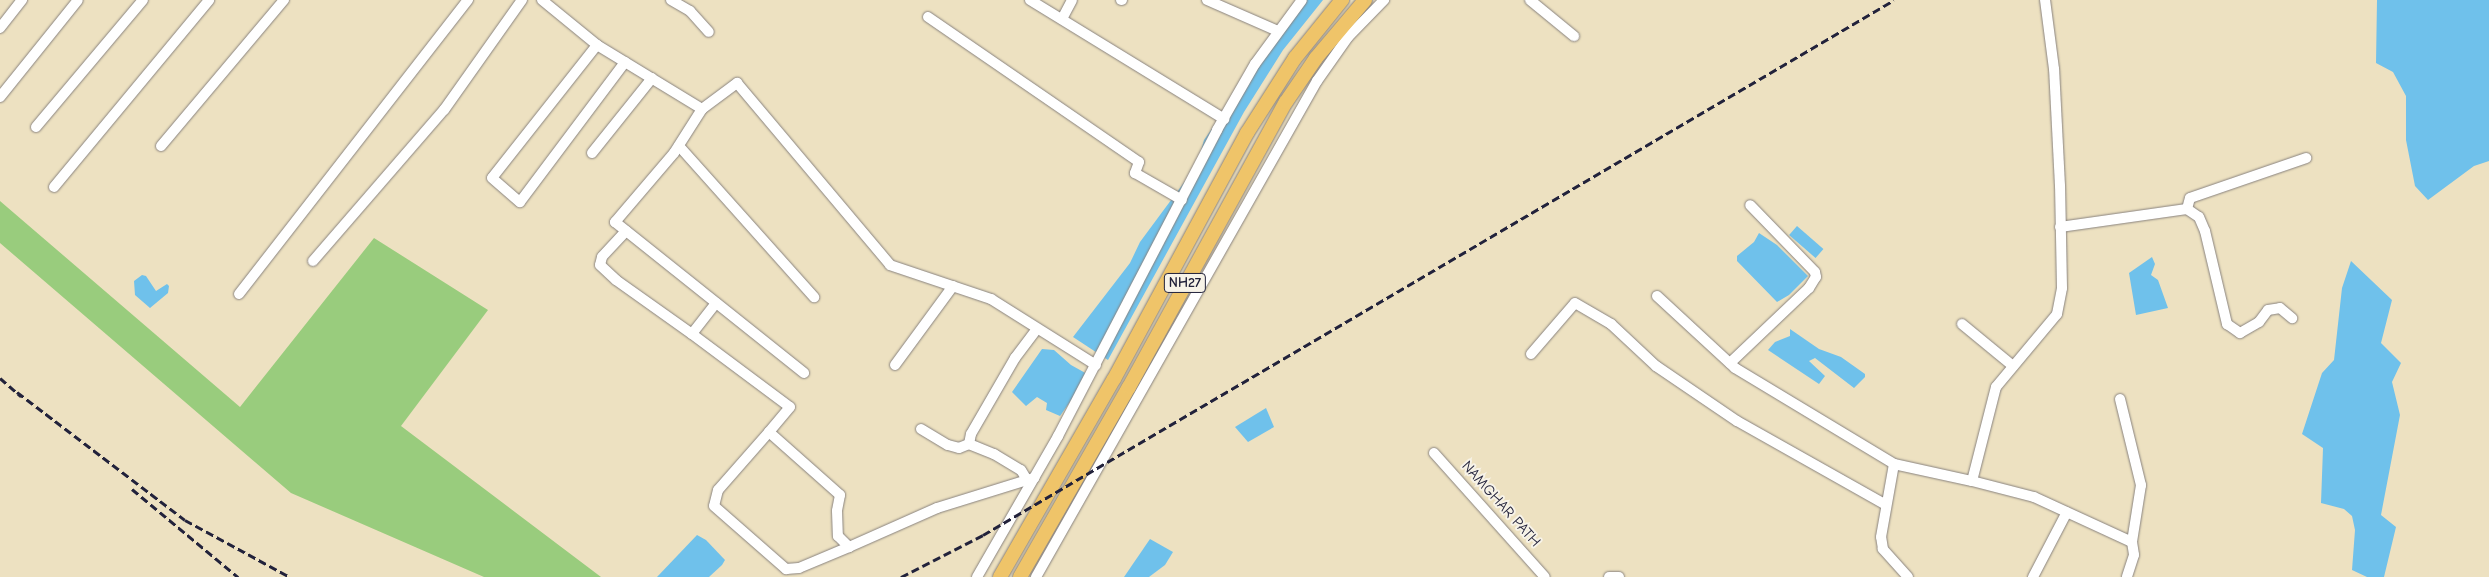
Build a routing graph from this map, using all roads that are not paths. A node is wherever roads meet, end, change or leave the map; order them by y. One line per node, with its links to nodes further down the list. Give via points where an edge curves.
1 (22, 0): 21 (street)
2 (78, 0): 28 (street)
3 (143, 0): 31 (street)
4 (209, 0): 36 (street)
5 (284, 0): 32 (street)
6 (468, 0): 44 (street)
7 (522, 0): 42 (street, via 444,110)
8 (542, 0): 25 (street)
9 (671, 0): 23 (street, via 690,11)
10 (1030, 0): 20 (street)
11 (1072, 0): 20 (street)
12 (1208, 0): 22 (street)
13 (1302, 0): 22 (street)
14 (1342, 0): 72 (highway, NH27, via 1295,58 1247,133 1114,379)
15 (1365, 0): 73 (highway, NH27, via 1316,58 1286,102)
16 (1384, 0): 70 (street, via 1348,37 1317,81)
17 (1530, 0): 24 (street)
18 (2045, 0): 40 (street, via 2054,68)
19 (928, 17): 37 (street, via 1138,162 1135,173)
20 (1062, 19): 30 (street)
21 (0, 28)
22 (1278, 31): 30 (street)
23 (710, 32)
24 (1574, 36)
25 (593, 49): 26 (street); 26 (street, via 492,178 520,202)
26 (622, 66): 27 (street)
27 (652, 78): 29 (street); 34 (street)
28 (0, 96)
29 (702, 110): 33 (street); 43 (street, via 737,83 890,266)
30 (1224, 119): 37 (street)
31 (36, 127)
32 (161, 146)
33 (679, 146): 41 (street, via 615,222); 46 (street)
34 (592, 153)
35 (2306, 158): 39 (street, via 2190,198)
36 (54, 187)
37 (1182, 200): 55 (street)
38 (1750, 205): 53 (street, via 1815,272 1816,278)
39 (2187, 209): 40 (street); 48 (street, via 2199,217 2205,231 2227,324 2240,333 2260,322 2268,310 2280,308)
40 (2060, 227): 56 (street, via 2062,288 2057,314 2040,339)
41 (626, 231): 47 (street); 51 (street, via 602,257 600,265)
42 (313, 261)
43 (953, 286): 50 (street, via 991,299); 54 (street)
44 (239, 294)
45 (1656, 296): 53 (street)
46 (814, 297)
47 (716, 303): 51 (street); 57 (street)
48 (2292, 318)
49 (1962, 324): 56 (street)
50 (1037, 329): 55 (street); 61 (street, via 1015,358 971,434)
51 (692, 334): 60 (street, via 790,407)
52 (1531, 354): 66 (street, via 1575,303 1611,324 1656,366 1737,421)
53 (1730, 363): 63 (street, via 1793,405)
54 (896, 365)
55 (1096, 365): 64 (street)
56 (2013, 366): 65 (street, via 1996,387)
57 (804, 373)
58 (2120, 399): 68 (street, via 2141,485)
59 (921, 429): 61 (street, via 948,445 959,448)
60 (769, 432): 69 (street, via 840,495 838,536); 69 (street, via 718,490 714,506 786,569 799,568)
61 (969, 444): 64 (street, via 1021,470)
62 (1434, 453): 74 (street, NAMGHAR PATH)
63 (1894, 464): 65 (street); 66 (street)
64 (1030, 479): 69 (street, via 937,508); 71 (street)
65 (1972, 481): 67 (street, via 2034,498)
66 (1886, 505): 77 (street, via 1881,537 1883,549)
67 (2067, 512): 68 (street); 78 (street)
68 (2132, 542): 79 (street, via 2134,555)
69 (850, 547)
70 (1040, 576)
71 (977, 577)
72 (1000, 577)
73 (1020, 577)
74 (1545, 577)
75 (1609, 577): 76 (street)
76 (1619, 577)
77 (1908, 577)
78 (2033, 577)
79 (2127, 577)

